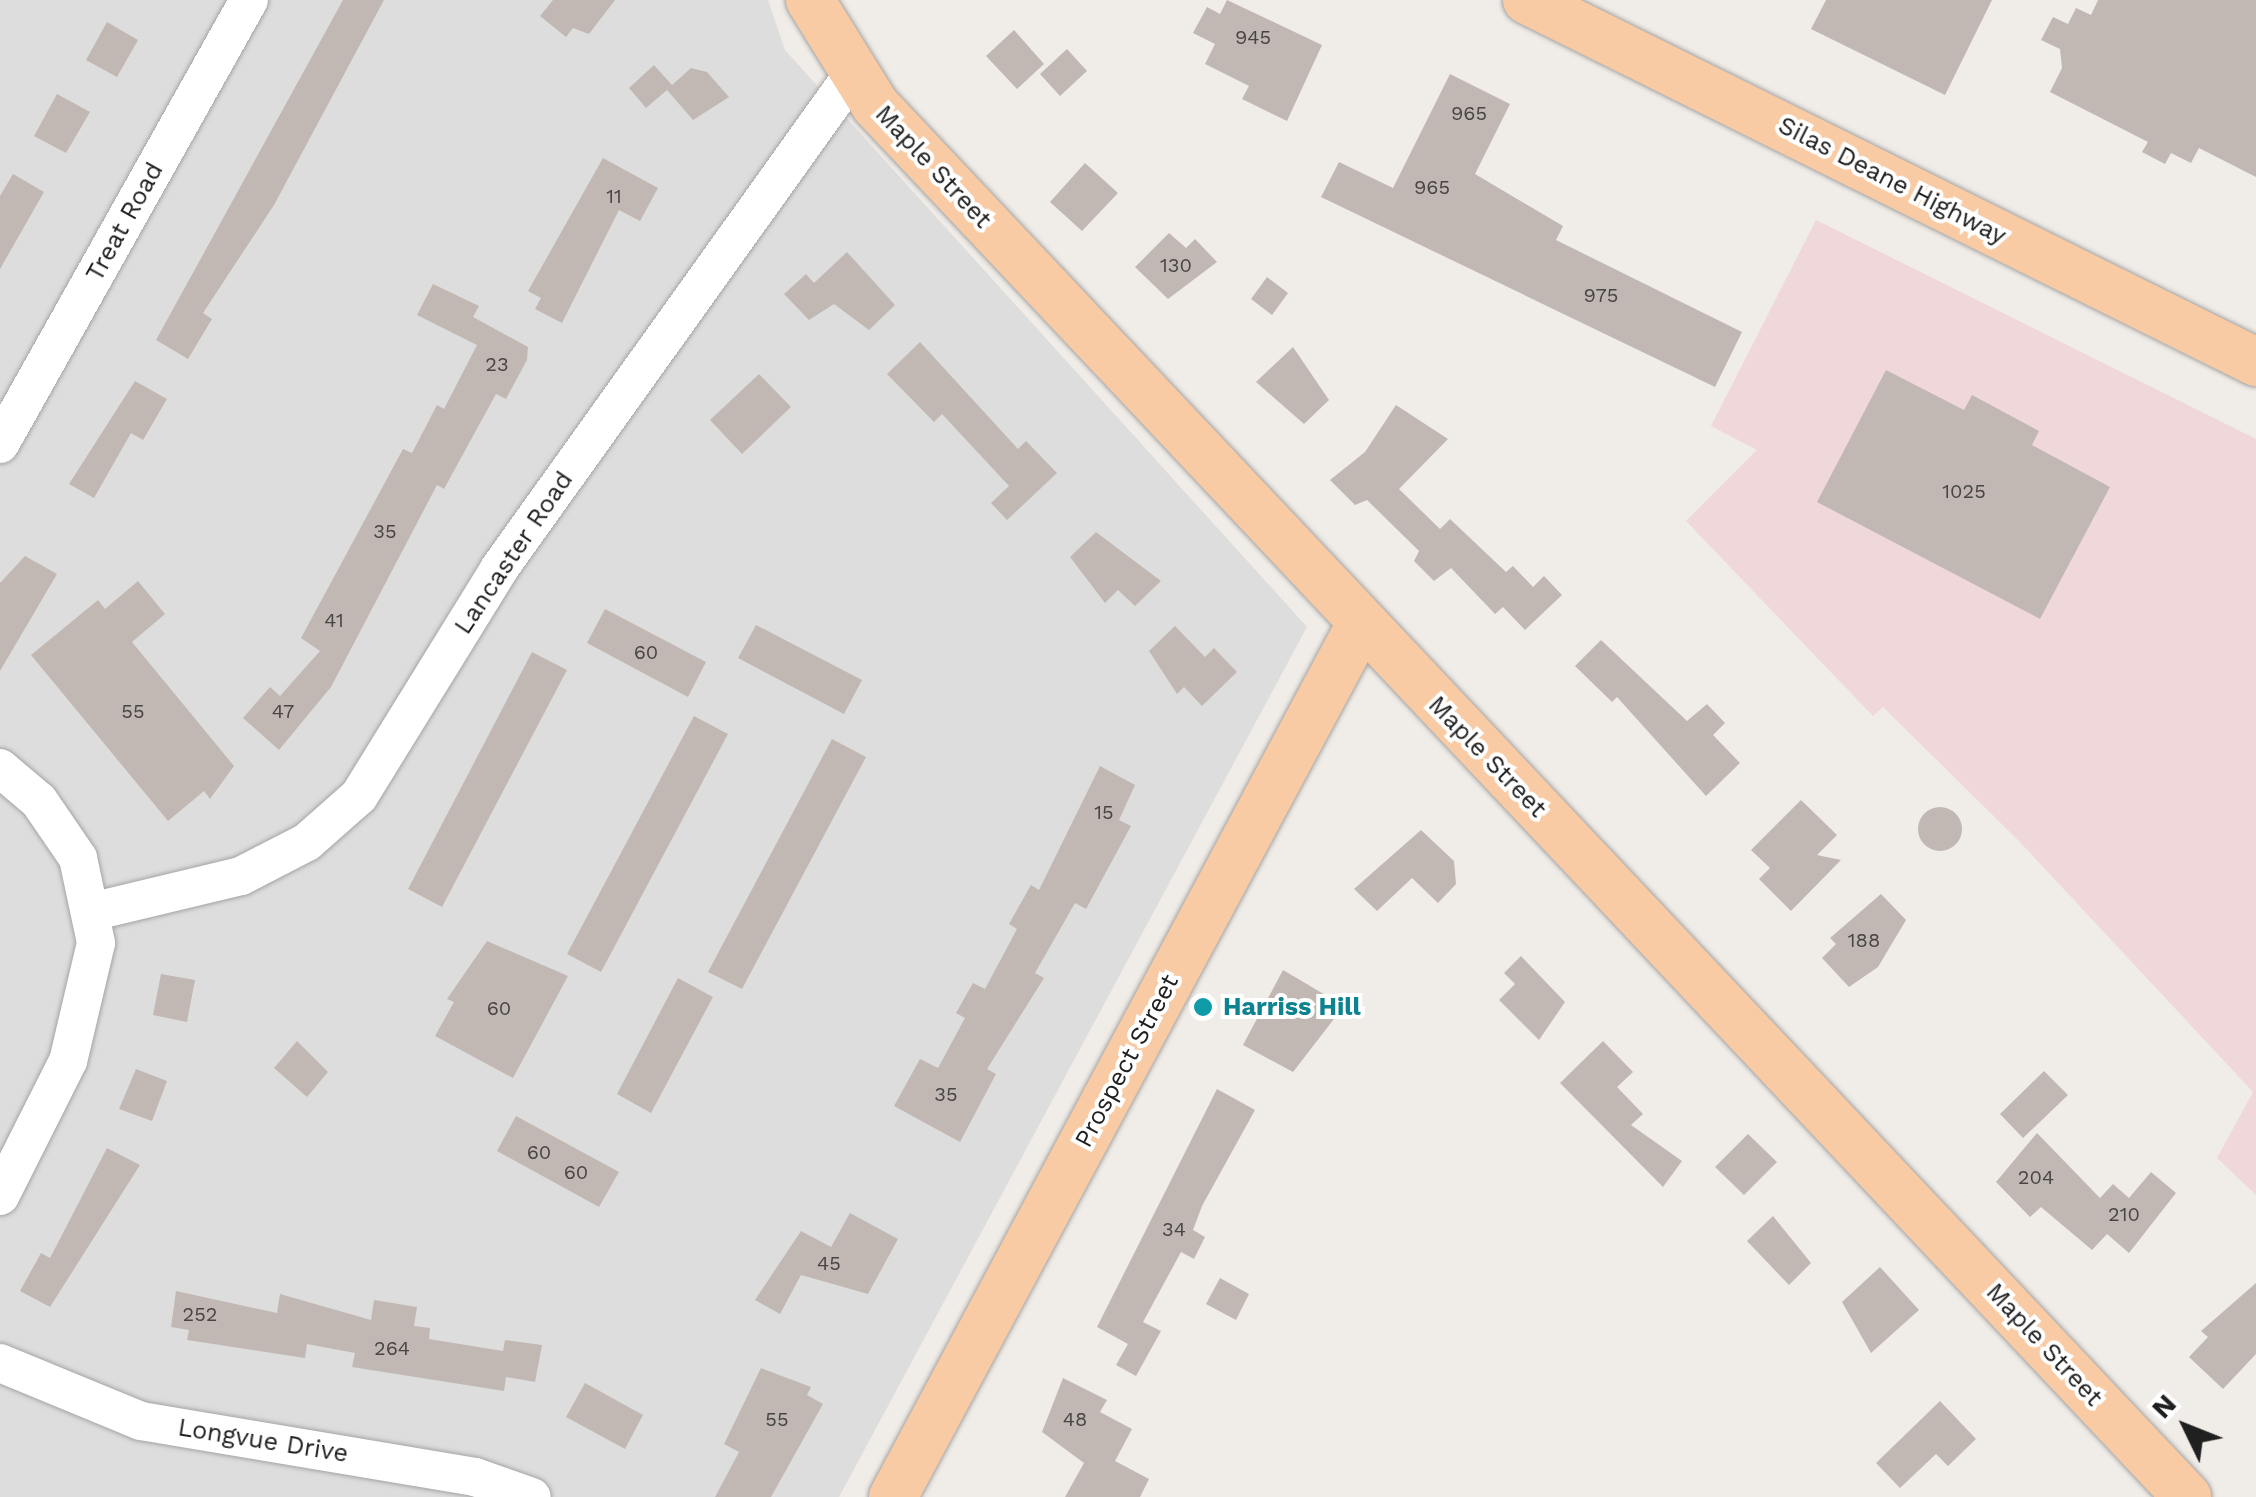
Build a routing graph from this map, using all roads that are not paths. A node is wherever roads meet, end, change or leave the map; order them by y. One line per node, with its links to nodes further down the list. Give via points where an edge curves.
1 (250, 0): 6 (street, Treat Road)
2 (810, 0): 4 (main road, Maple Street)
3 (1528, 0): 5 (main road, Silas Deane Highway)
4 (851, 78): 7 (main road, Maple Street); 9 (street, Lancaster Road, via 518,541 359,796 306,842 241,876)
5 (2256, 362)
6 (0, 444)
7 (1361, 624): 13 (main road, Prospect Street); 14 (main road, Maple Street)
8 (0, 768): 9 (street, via 60,828)
9 (95, 911): 10 (street, via 82,1021)
10 (0, 1196)
11 (0, 1364): 12 (street, Longvue Drive, via 141,1421 475,1477)
12 (532, 1497)
13 (893, 1497)
14 (2187, 1497)

